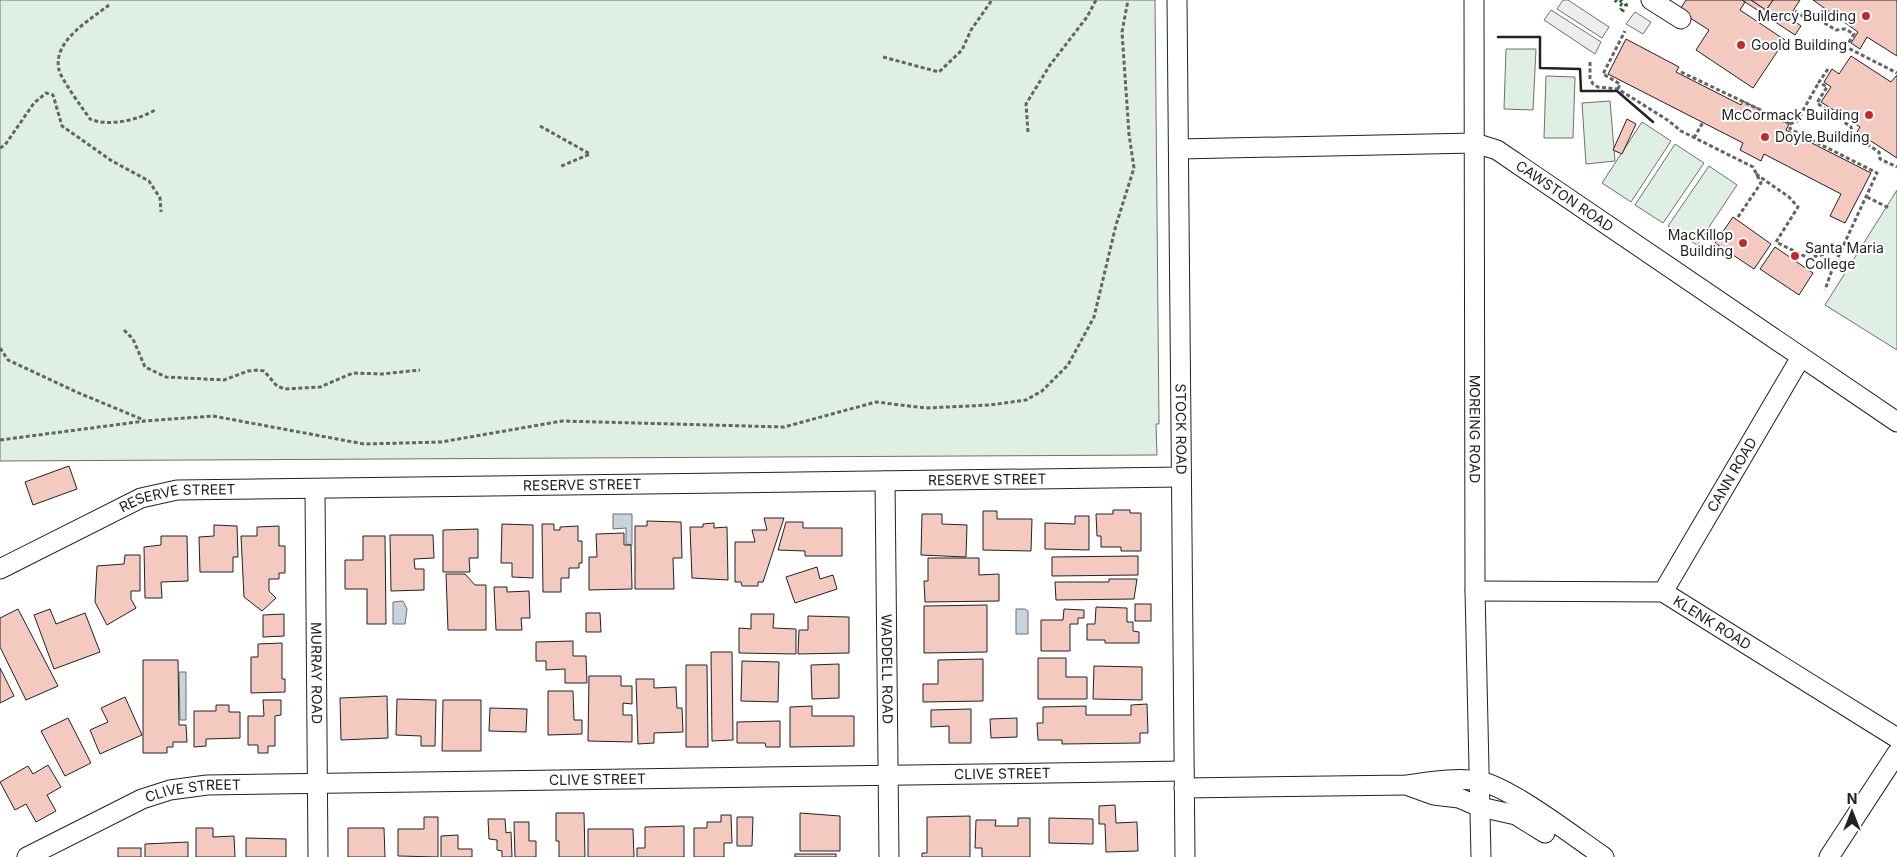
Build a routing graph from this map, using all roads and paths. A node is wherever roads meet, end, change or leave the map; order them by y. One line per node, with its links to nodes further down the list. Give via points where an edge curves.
1 (992, 0): 11 (path, via 971,30 962,50 939,72)
2 (1096, 0): 22 (path, via 1026,104)
3 (1128, 0): 42 (path, via 1122,32 1134,168 1116,224 1094,317 1068,365 1042,391 1026,400 926,408 876,402 784,427 562,421 441,442 385,445 364,444 213,416)
4 (1177, 0): 27 (street, STOCK ROAD)
5 (1474, 0): 24 (street, MOREING ROAD)
6 (1651, 0): 9 (street)
7 (109, 5): 18 (path, via 74,32 60,50 58,70 90,119 98,123 142,118)
8 (1795, 11): 15 (path, via 1836,30 1845,29 1854,34 1846,47)
9 (1682, 19)
10 (1625, 31): 17 (path, via 1603,74 1620,84)
11 (883, 57)
12 (1590, 62): 17 (path, via 1593,84)
13 (1828, 69): 16 (path)
14 (1680, 72): 20 (path)
15 (1897, 73)
16 (1819, 82): 20 (path, via 1797,121); 30 (path, via 1827,87 1818,103 1852,127 1853,136 1879,152 1880,158)
17 (1618, 89): 23 (path)
18 (155, 110)
19 (1703, 122): 23 (path)
20 (1790, 124): 32 (path, via 1790,129 1877,173)
21 (540, 126): 29 (path, via 590,154)
22 (1028, 132)
23 (1694, 138): 31 (path, via 1753,168)
24 (1475, 143): 27 (street, CAWSTON ROAD); 40 (street, CAWSTON ROAD, via 1497,150); 49 (street, MOREING ROAD)
25 (5, 145): 26 (path); 28 (path); 34 (path, via 34,103 46,93 53,95 62,126 112,161 150,181 160,198)
26 (0, 148)
27 (1179, 149): 45 (street, STOCK ROAD)
28 (0, 153)
29 (559, 167)
30 (1897, 167)
31 (1756, 173): 35 (path, via 1761,183); 36 (path, via 1798,207 1776,242 1808,258)
32 (1867, 197): 33 (path); 36 (path)
33 (1889, 208)
34 (161, 212)
35 (1736, 220)
36 (1842, 250): 37 (path)
37 (1825, 290)
38 (124, 330): 41 (path, via 133,339 145,367 166,377 224,380 258,370 264,371 277,386 285,389 320,387 353,373)
39 (0, 348): 42 (path, via 8,360)
40 (1801, 357): 43 (street, CAWSTON ROAD); 50 (street, CANN ROAD)
41 (420, 370)
42 (145, 420): 44 (path)
43 (1897, 422)
44 (0, 440)
45 (1181, 477): 46 (street, RESERVE STREET); 54 (street, STOCK ROAD)
46 (886, 481): 47 (street, RESERVE STREET); 53 (street, WADDELL ROAD)
47 (315, 489): 48 (street, RESERVE STREET, via 177,490 141,498); 56 (street, MURRAY ROAD)
48 (0, 569)
49 (1475, 590): 50 (street, KLENK ROAD); 55 (street, MOREING ROAD)
50 (1663, 592): 51 (street, KLENK ROAD)
51 (1897, 738)
52 (1897, 753): 66 (street)
53 (888, 776): 54 (street, CLIVE STREET); 56 (street, CLIVE STREET); 61 (street, WADDELL ROAD)
54 (1184, 780): 57 (street, CLIVE STREET); 62 (street, STOCK ROAD)
55 (1480, 781): 57 (street, CLIVE STREET); 58 (street, MOREING ROAD); 65 (street, via 1509,793)
56 (317, 782): 59 (street, CLIVE STREET, via 207,785 170,790 142,799); 60 (street, MURRAY ROAD)
57 (1406, 785): 58 (street, CLIVE STREET, via 1434,795 1459,798)
58 (1480, 807): 63 (street, MOREING ROAD); 64 (street, CLIVE STREET, via 1516,815)
59 (27, 857)
60 (318, 857)
61 (889, 857)
62 (1185, 857)
63 (1481, 857)
64 (1582, 857)
65 (1604, 857)
66 (1829, 857)

